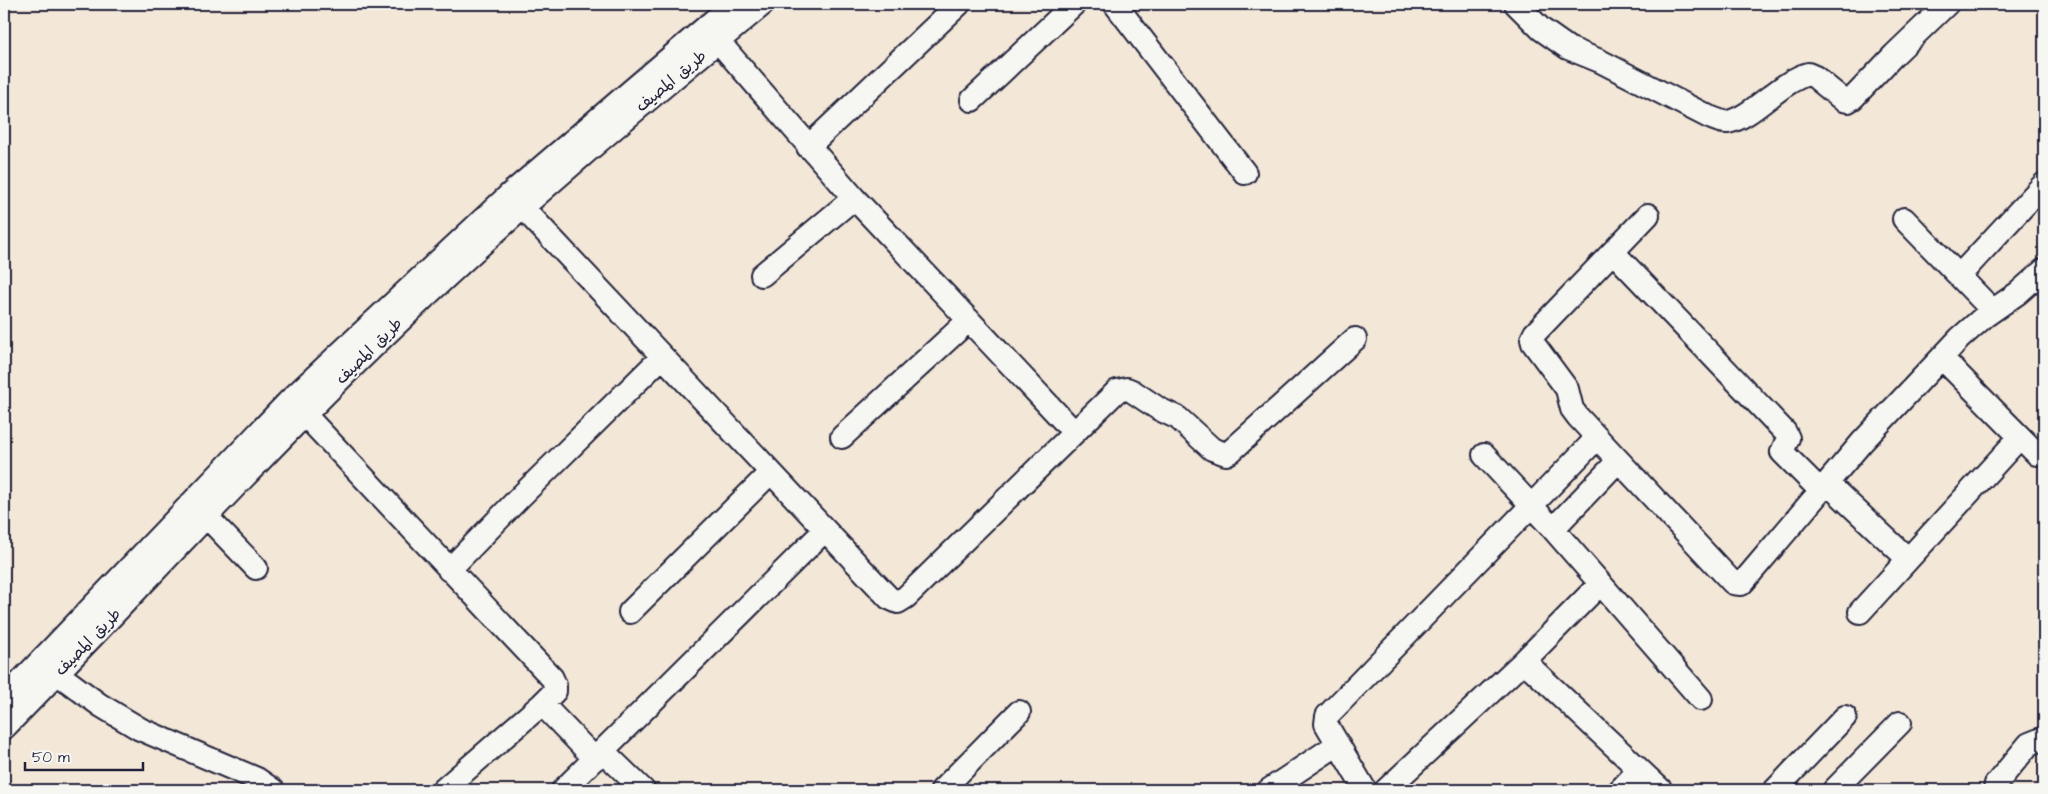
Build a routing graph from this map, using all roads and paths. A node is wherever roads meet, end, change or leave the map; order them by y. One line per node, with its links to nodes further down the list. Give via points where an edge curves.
1 (733, 4): 14 (street, طريق المصيف)
2 (763, 4): 8 (street, طريق المصيف)
3 (959, 4): 10 (street)
4 (1074, 4): 9 (street)
5 (1115, 4): 11 (street)
6 (1516, 4): 7 (street, via 1541,29 1568,48 1709,117 1726,122 1742,116 1793,80 1808,74 1848,101)
7 (1947, 4)
8 (718, 42): 10 (street); 14 (street, طريق المصيف)
9 (972, 100)
10 (808, 147): 13 (street)
11 (1245, 172)
12 (2044, 184): 20 (street)
13 (854, 198): 19 (street); 22 (street)
14 (516, 201): 24 (street); 26 (street, طريق المصيف); 48 (street, طريق المصيف, via 289,401)
15 (1648, 215): 17 (street)
16 (1904, 219): 20 (street)
17 (1613, 252): 29 (street, via 1532,339 1567,389 1572,409); 35 (street, via 1785,432 1788,438 1782,452)
18 (2044, 270): 21 (street)
19 (762, 275)
20 (1959, 276): 21 (street)
21 (1992, 310): 25 (street)
22 (969, 320): 27 (street); 28 (street)
23 (1355, 339): 27 (street, via 1226,454 1212,449 1178,418 1127,388 1117,391)
24 (662, 357): 34 (street); 42 (street)
25 (1942, 358): 30 (street); 35 (street)
26 (305, 415): 37 (street, طريق المصيف); 42 (street)
27 (1074, 432): 39 (street, via 902,600 889,598)
28 (842, 437)
29 (1597, 438): 33 (street); 36 (street)
30 (2020, 438): 31 (street); 40 (street)
31 (2037, 454)
32 (1484, 455): 36 (street)
33 (1618, 461): 35 (street, via 1737,585 1744,581); 38 (street)
34 (770, 473): 39 (street); 44 (street)
35 (1824, 487): 40 (street)
36 (1532, 506): 38 (street); 56 (street, via 1327,716 1326,724)
37 (207, 517): 41 (street); 47 (street, طريق المصيف)
38 (1553, 529): 43 (street)
39 (825, 530): 57 (street)
40 (1908, 559): 45 (street)
41 (256, 568)
42 (449, 570): 50 (street, via 552,678 555,692)
43 (1600, 584): 46 (street); 49 (street)
44 (630, 612)
45 (1860, 612)
46 (1524, 661): 58 (street); 66 (street)
47 (58, 674): 54 (street, طريق المصيف); 59 (street, via 117,716 257,779)
48 (4, 699)
49 (1701, 699)
50 (542, 704): 57 (street); 60 (street)
51 (1019, 712): 63 (street)
52 (1845, 717): 69 (street)
53 (1900, 723): 70 (street)
54 (4, 728)
55 (2044, 738): 71 (street, via 2029,744 1996,784)
56 (1338, 744): 64 (street); 65 (street)
57 (599, 755): 61 (street); 62 (street)
58 (1640, 770): 67 (street); 68 (street)
59 (273, 790)
60 (443, 790)
61 (564, 790)
62 (643, 790)
63 (942, 790)
64 (1269, 790)
65 (1365, 790)
66 (1386, 790)
67 (1620, 790)
68 (1661, 790)
69 (1775, 790)
70 (1834, 790)
71 (1995, 790)

